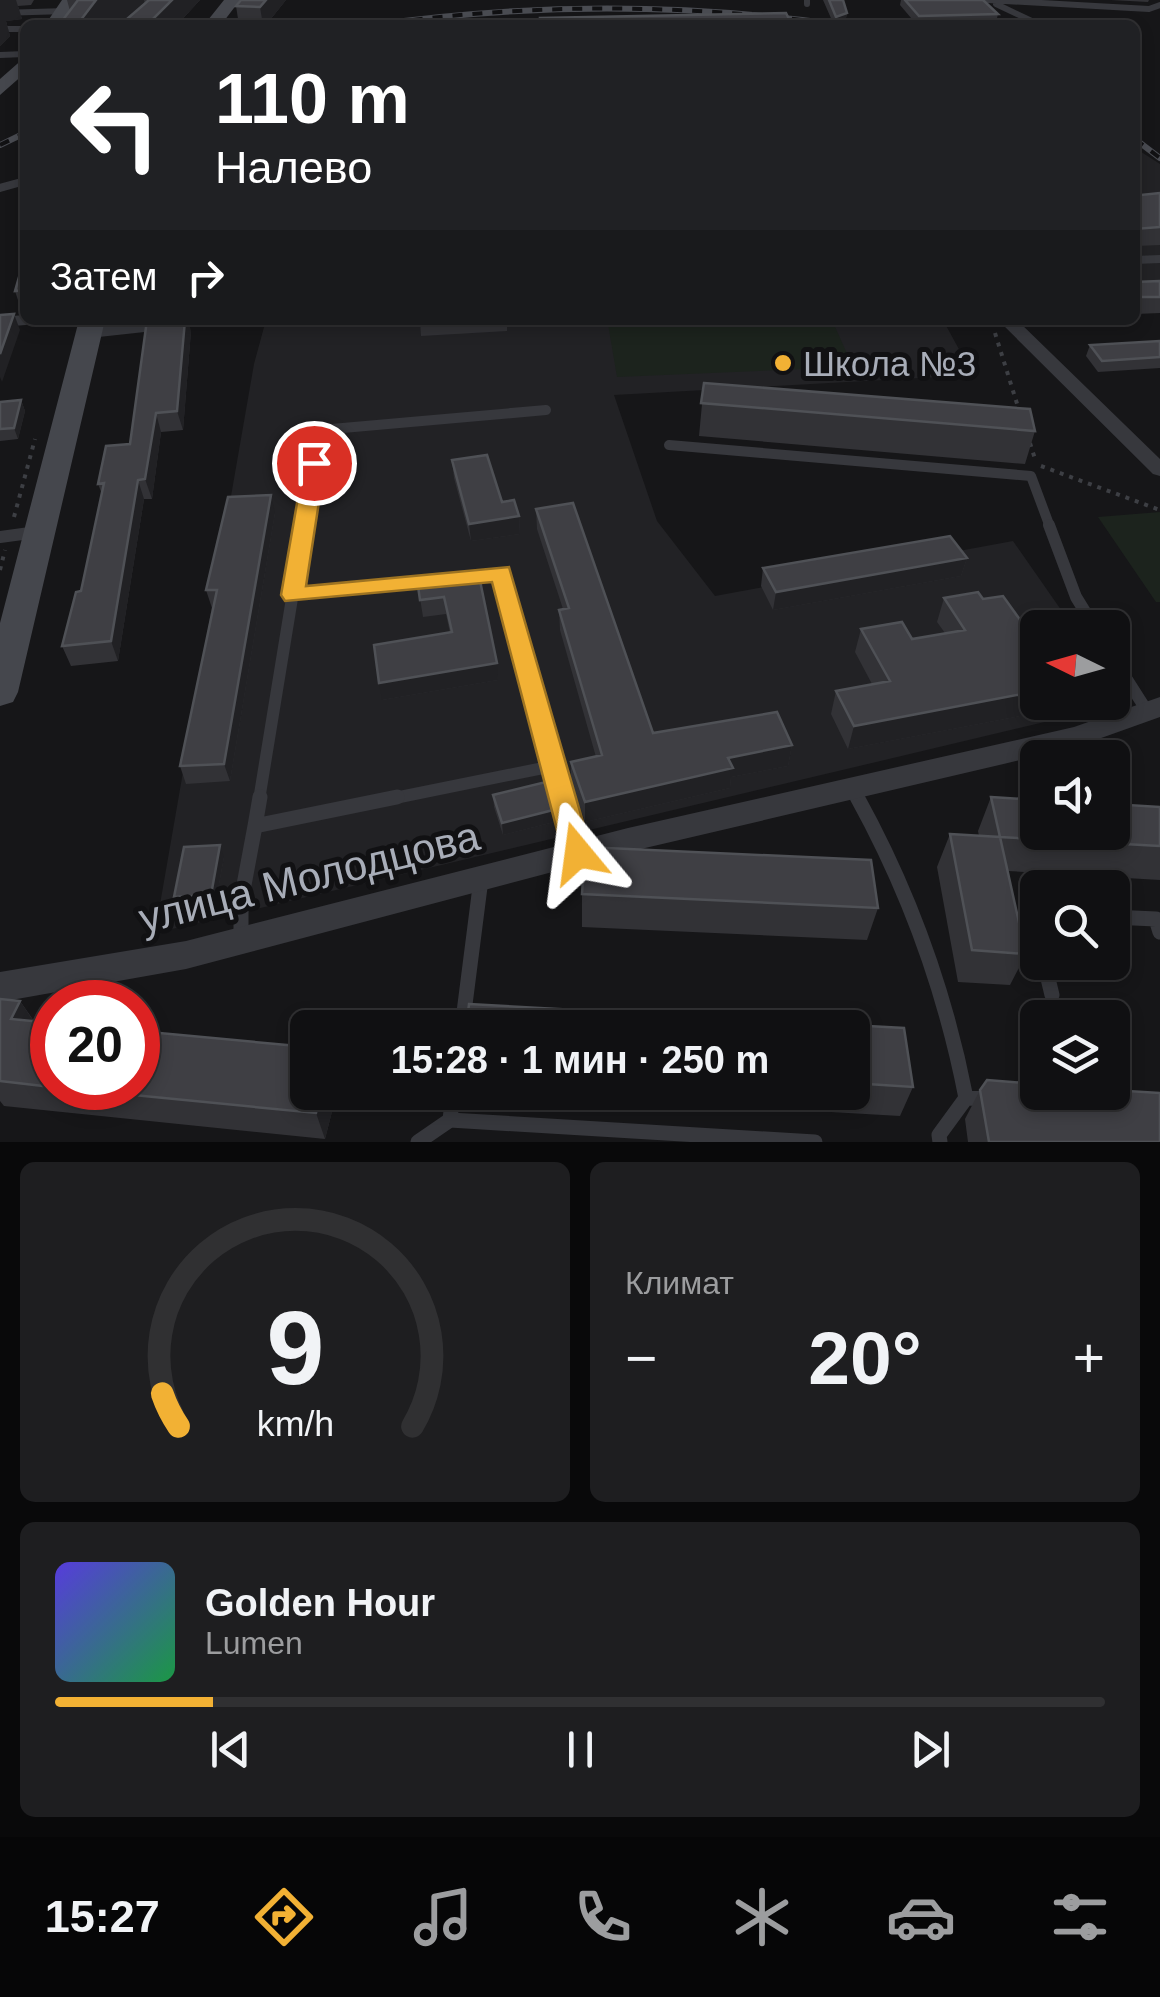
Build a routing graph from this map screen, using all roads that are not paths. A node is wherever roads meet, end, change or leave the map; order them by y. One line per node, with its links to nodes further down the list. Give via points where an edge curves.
1 (232, 0): 8 (main road)
2 (988, 0): 3 (lane); 9 (lane)
3 (1074, 2): 4 (lane)
4 (1114, 3): 5 (lane)
5 (1160, 4)
6 (66, 12): 7 (lane)
7 (0, 13)
8 (216, 20)
9 (1030, 20)
10 (20, 67): 11 (main road)
11 (1, 88)
12 (1012, 325): 16 (street)
13 (91, 326): 17 (main road)
14 (546, 410): 19 (lane, via 320,430)
15 (670, 444): 21 (lane, via 1034,470)
16 (1160, 470)
17 (41, 532): 18 (lane); 20 (main road)
18 (4, 537)
19 (293, 595): 25 (lane, via 501,573); 27 (lane)
20 (12, 606): 23 (main road)
21 (1084, 610)
22 (1130, 679): 24 (lane)
23 (0, 692)
24 (1154, 709): 26 (street, улица Молодцова, via 1076,737)
25 (553, 766): 27 (lane); 28 (lane)
26 (852, 788): 28 (street, улица Молодцова); 37 (lane, via 923,927 952,1018)
27 (255, 826): 32 (lane, via 240,901)
28 (578, 853): 29 (street, улица Молодцова)
29 (481, 879): 32 (street, улица Молодцова); 36 (lane)
30 (1130, 918): 31 (lane, via 1156,919)
31 (1160, 932)
32 (241, 941): 34 (street, улица Молодцова)
33 (1048, 980): 35 (lane)
34 (0, 987)
35 (1052, 995)
36 (464, 1010)
37 (966, 1098): 38 (lane); 43 (lane)
38 (1005, 1100)
39 (451, 1110): 40 (lane)
40 (450, 1120): 41 (lane); 42 (lane)
41 (418, 1142)
42 (815, 1142)
43 (940, 1142)

